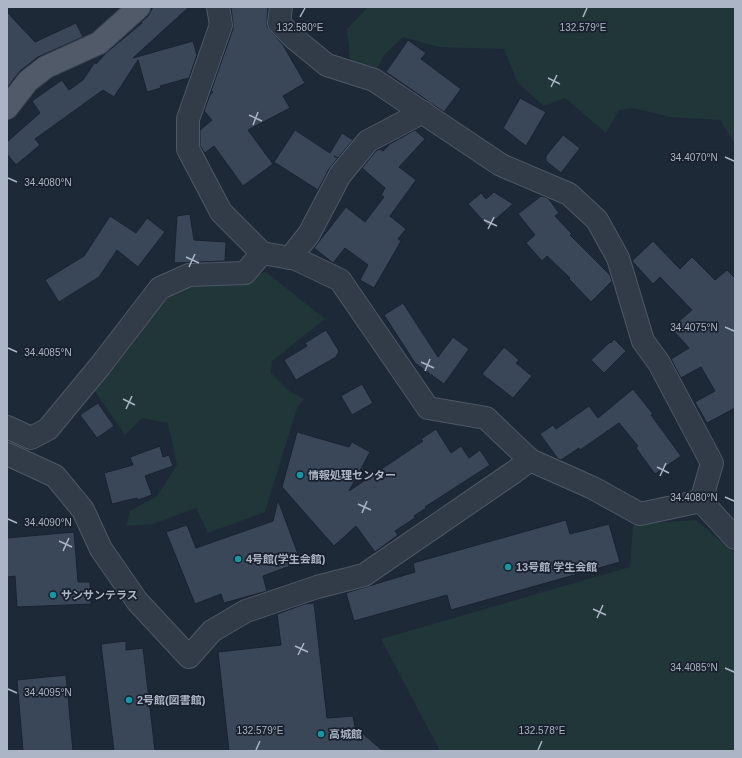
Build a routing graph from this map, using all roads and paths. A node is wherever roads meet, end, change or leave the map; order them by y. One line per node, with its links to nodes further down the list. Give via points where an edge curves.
1 (139, 7): 4 (main road, via 99,43 46,67 28,81)
2 (218, 7): 6 (street, via 221,25 188,119 188,149 221,212)
3 (281, 7): 5 (street, via 279,23 295,40 327,65 374,80)
4 (7, 108)
5 (423, 112): 7 (street, via 368,141 340,175 309,234); 11 (street, via 501,165 569,194 597,220 618,258 643,342 659,363 712,463)
6 (262, 252): 7 (street); 8 (street, via 245,273 189,275 160,288 48,429 31,438)
7 (290, 258): 10 (street, via 340,280 428,408 486,418)
8 (7, 427)
9 (7, 454): 10 (street, via 55,476 82,510 101,549 137,601 189,657 212,631 246,611 317,587 364,575)
10 (530, 460): 11 (street, via 593,488 640,514)
11 (701, 501): 12 (street)
12 (735, 538)

